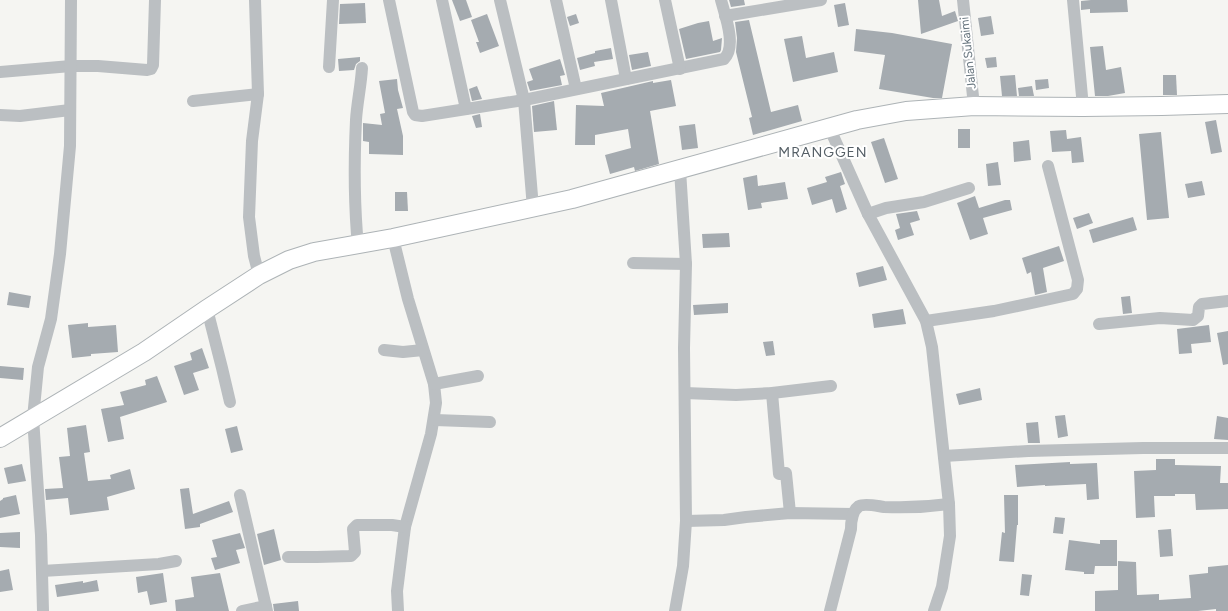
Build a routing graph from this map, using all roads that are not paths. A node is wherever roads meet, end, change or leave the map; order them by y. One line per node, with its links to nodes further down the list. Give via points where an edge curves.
1 (71, 0): 16 (street)
2 (155, 0): 16 (street, via 151,69)
3 (255, 0): 23 (street)
4 (333, 0): 17 (street)
5 (388, 0): 29 (street, via 415,115)
6 (442, 0): 29 (street)
7 (500, 0): 25 (street)
8 (556, 0): 22 (street)
9 (611, 0): 21 (street)
10 (665, 0): 19 (street)
11 (721, 0): 15 (street)
12 (821, 0): 15 (street)
13 (963, 0): 27 (street, Jalan Sukaimi)
14 (1073, 0): 28 (street)
15 (725, 16): 19 (street, via 730,42 728,55 724,59)
16 (71, 66): 20 (street); 30 (street)
17 (330, 66)
18 (362, 68): 39 (street, via 356,127)
19 (680, 69): 21 (street)
20 (0, 72)
21 (626, 79): 22 (street)
22 (576, 89): 25 (street)
23 (258, 94): 24 (street); 42 (street, via 252,141 249,217)
24 (193, 100)
25 (524, 100): 29 (street); 36 (street)
26 (1228, 104): 28 (main road)
27 (974, 106): 28 (main road); 32 (main road, via 906,111 857,120)
28 (1083, 107)
29 (466, 109)
30 (70, 110): 31 (street, via 20,116); 55 (street, via 70,146 60,254 51,319 38,367)
31 (0, 115)
32 (830, 129): 34 (main road); 37 (street)
33 (1048, 166): 45 (street, via 1078,280 1074,294)
34 (680, 170): 36 (main road); 41 (street)
35 (969, 188): 37 (street, via 924,202 886,208)
36 (533, 208): 38 (main road)
37 (868, 214): 45 (street)
38 (393, 238): 39 (main road); 48 (street)
39 (358, 246): 42 (main road, via 314,252 288,260)
40 (633, 263): 41 (street)
41 (686, 264): 52 (street)
42 (259, 275): 44 (main road)
43 (1228, 301): 46 (street, via 1202,304 1198,316 1193,320 1160,318)
44 (207, 309): 54 (street); 55 (main road, via 144,352)
45 (926, 321): 60 (street, via 932,347)
46 (1099, 324)
47 (384, 350): 48 (street)
48 (423, 350): 50 (street)
49 (478, 376): 50 (street)
50 (434, 384): 56 (street)
51 (831, 386): 53 (street)
52 (685, 392): 53 (street, via 736,395); 65 (street)
53 (772, 393): 63 (street, via 779,474 786,473)
54 (230, 402)
55 (33, 418): 58 (main road); 69 (street)
56 (435, 420): 57 (street); 66 (street)
57 (490, 422)
58 (0, 438)
59 (1228, 448): 60 (street, via 1028,451)
60 (944, 456): 62 (street)
61 (240, 495): 70 (street)
62 (949, 504): 64 (street, via 919,508 862,505); 76 (street, via 950,536 942,588)
63 (790, 513): 64 (street); 65 (street)
64 (854, 514): 75 (street)
65 (686, 522): 74 (street, via 683,566)
66 (405, 527): 67 (street, via 357,525 353,530 354,552 351,556); 73 (street, via 397,591)
67 (288, 557)
68 (176, 561): 69 (street)
69 (42, 571): 71 (street)
70 (267, 608): 72 (street)
71 (43, 611)
72 (242, 611)
73 (398, 611)
74 (675, 611)
75 (830, 611)
76 (934, 611)

